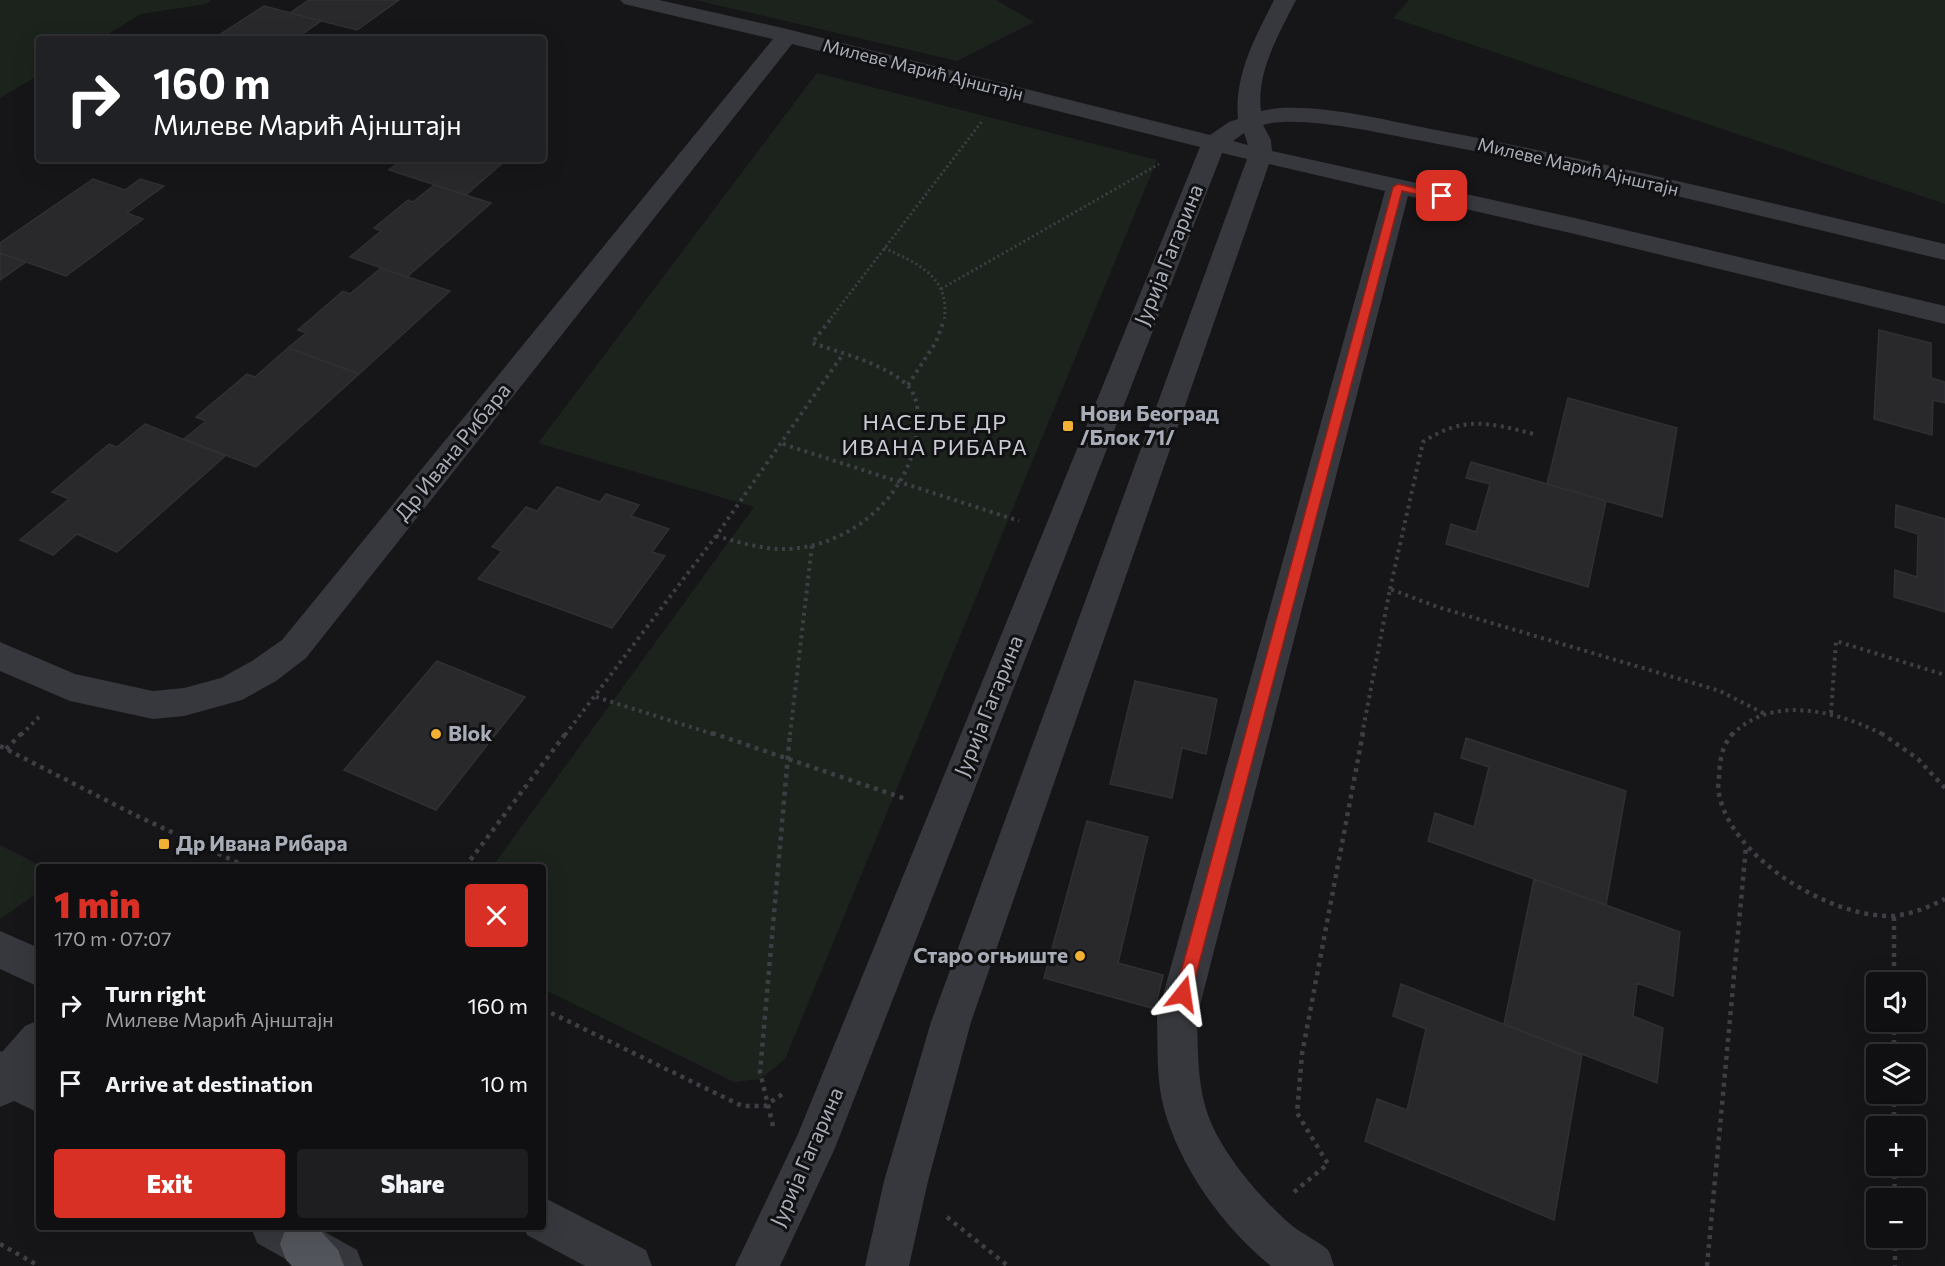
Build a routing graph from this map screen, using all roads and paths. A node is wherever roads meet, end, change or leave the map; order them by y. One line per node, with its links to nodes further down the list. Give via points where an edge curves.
1 (631, 0): 3 (street, Милеве Марић Ајнштајн)
2 (1285, 0): 5 (street, via 1256,60 1250,87)
3 (787, 36): 4 (street, Милеве Марић Ајнштајн); 23 (street, Др Ивана Рибара, via 294,649 230,690 153,705 70,687)
4 (1004, 90): 6 (street, Милеве Марић Ајнштајн); 10 (path)
5 (1250, 121): 6 (street, Милеве Марић Ајнштајн); 7 (street, via 1259,136); 11 (street, Милеве Марић Ајнштајн, via 1307,116 1446,137)
6 (1214, 143): 7 (street, Милеве Марић Ајнштајн); 47 (street, Јурија Гагарина)
7 (1260, 154): 9 (street, Милеве Марић Ајнштајн); 48 (street, via 951,1022)
8 (1164, 161): 12 (path)
9 (1398, 187): 13 (street, Милеве Марић Ајнштајн); 50 (street, via 1177,1017 1185,1109 1200,1146)
10 (884, 248): 12 (path, via 920,266 936,278); 14 (path, via 812,343)
11 (1945, 252)
12 (941, 289): 15 (path, via 948,315 936,345)
13 (1945, 315)
14 (843, 354): 15 (path); 17 (path)
15 (908, 385): 18 (path, via 919,409 917,446)
16 (1534, 434): 22 (path, via 1470,422 1452,424 1423,442)
17 (783, 444): 18 (path); 20 (path)
18 (903, 483): 19 (path, via 1022,522); 21 (path, via 884,505 854,528)
19 (1017, 532)
20 (717, 536): 21 (path, via 765,547 795,549); 25 (path)
21 (812, 545): 31 (path)
22 (1390, 590): 28 (path, via 1720,691); 50 (path, via 1302,1054 1297,1113 1328,1164)
23 (0, 656)
24 (1945, 675): 26 (path, via 1836,641)
25 (596, 697): 31 (path); 36 (path)
26 (1831, 713): 28 (path, via 1785,710); 32 (path, via 1901,745)
27 (43, 714): 30 (path)
28 (1765, 714): 34 (path, via 1733,733 1718,765 1722,805)
29 (0, 746): 30 (path)
30 (6, 749): 35 (path)
31 (787, 757): 33 (path); 46 (path, via 760,1072)
32 (1945, 788)
33 (910, 800)
34 (1746, 847): 38 (path, via 1774,872 1814,898 1841,909); 61 (path)
35 (241, 864)
36 (467, 864)
37 (1945, 899): 38 (path, via 1918,913)
38 (1894, 916): 41 (path)
39 (0, 949): 40 (street)
40 (36, 967)
41 (1894, 972)
42 (546, 1010): 46 (path, via 742,1106 755,1110)
43 (36, 1045): 44 (street)
44 (12, 1082)
45 (787, 1089): 46 (path)
46 (767, 1107): 47 (path, via 776,1134)
47 (814, 1148): 57 (street, Јурија Гагарина)
48 (906, 1181): 58 (street); 59 (path)
49 (546, 1222): 56 (street)
50 (1257, 1223): 60 (street)
51 (0, 1244): 54 (path)
52 (299, 1246): 55 (street)
53 (1895, 1248): 62 (path)
54 (39, 1266)
55 (341, 1266)
56 (630, 1266)
57 (757, 1266)
58 (887, 1266)
59 (1008, 1266)
60 (1312, 1266)
61 (1707, 1266)
62 (1895, 1266)

